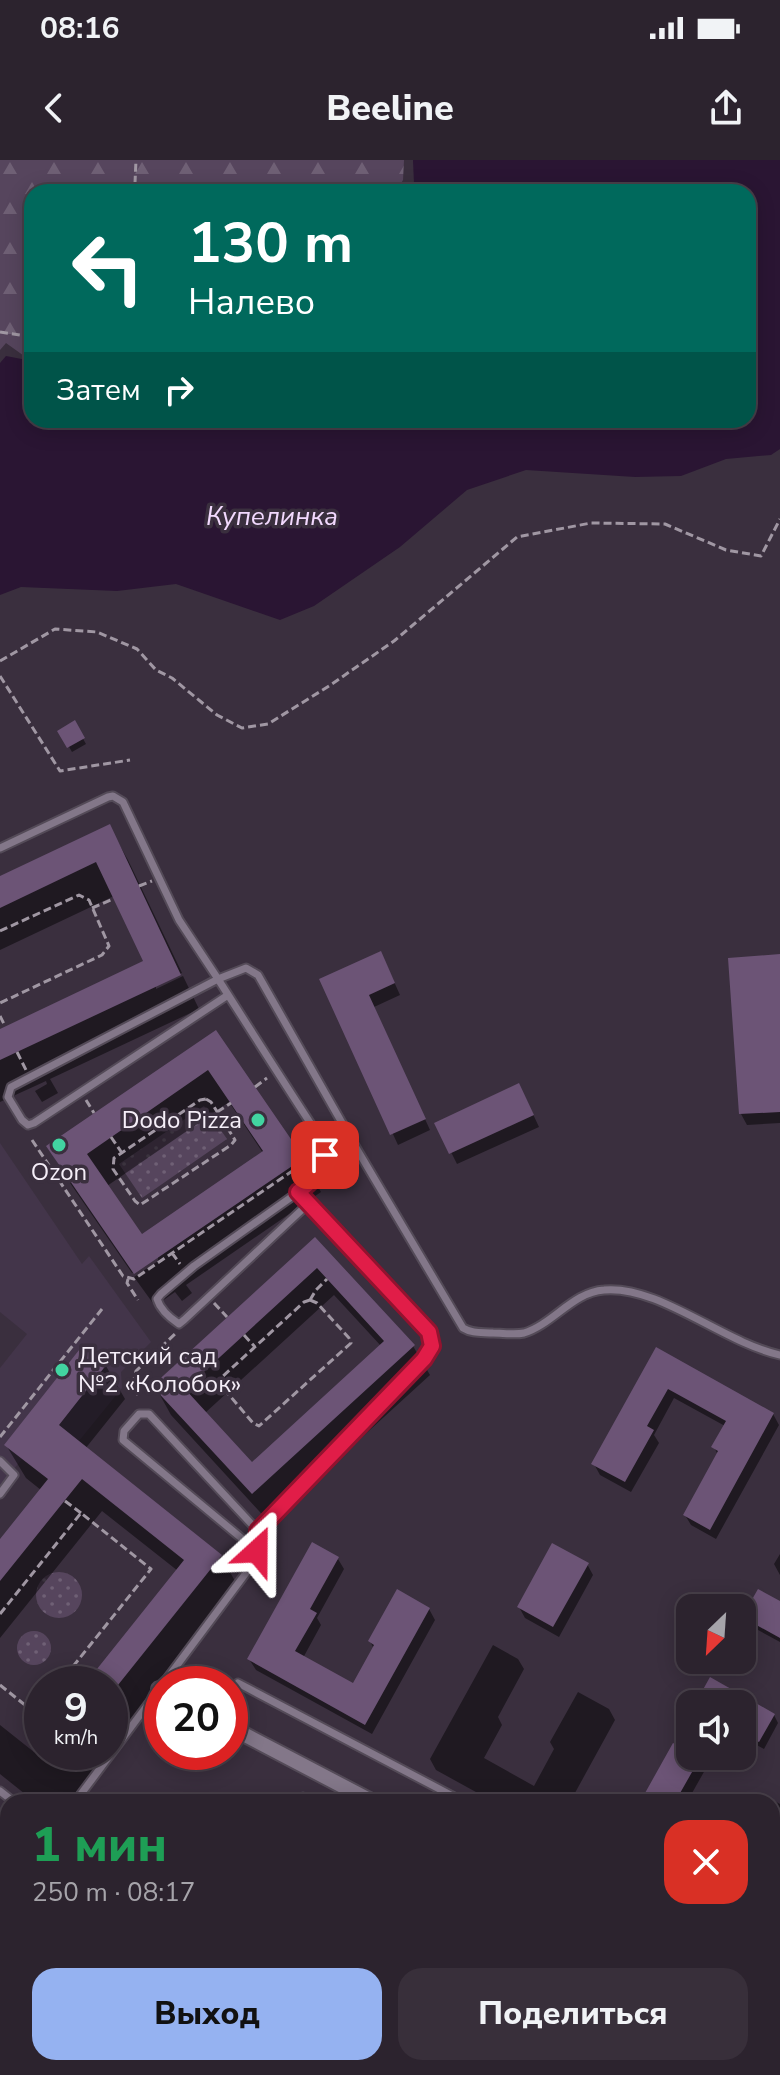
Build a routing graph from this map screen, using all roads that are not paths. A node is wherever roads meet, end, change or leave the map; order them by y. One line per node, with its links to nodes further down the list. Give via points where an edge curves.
1 (0, 848): 2 (lane, via 108,797 119,798 179,920)
2 (218, 979): 3 (lane); 3 (lane, via 11,1087 8,1097 22,1120 28,1125); 4 (lane, via 239,968 258,975)
3 (228, 995): 5 (lane, via 324,1144)
4 (358, 1151): 5 (lane, via 340,1160); 8 (lane, via 459,1322 470,1332 523,1333 581,1297 622,1289 646,1294 737,1341)
5 (325, 1155): 6 (lane, via 314,1181)
6 (298, 1192): 7 (lane); 7 (lane, via 194,1266 161,1294 159,1305 179,1324)
7 (308, 1204): 11 (lane, via 429,1332 432,1346)
8 (780, 1355)
9 (0, 1461): 10 (lane, via 14,1475)
10 (0, 1494)
11 (258, 1531): 12 (lane); 12 (lane, via 149,1414 139,1414 124,1431 123,1440)
12 (257, 1551): 13 (lane)
13 (177, 1666)
14 (248, 1688): 19 (lane)
15 (144, 1710): 17 (lane)
16 (248, 1736): 18 (street)
17 (81, 1794)
18 (358, 1794)
19 (449, 1794)

